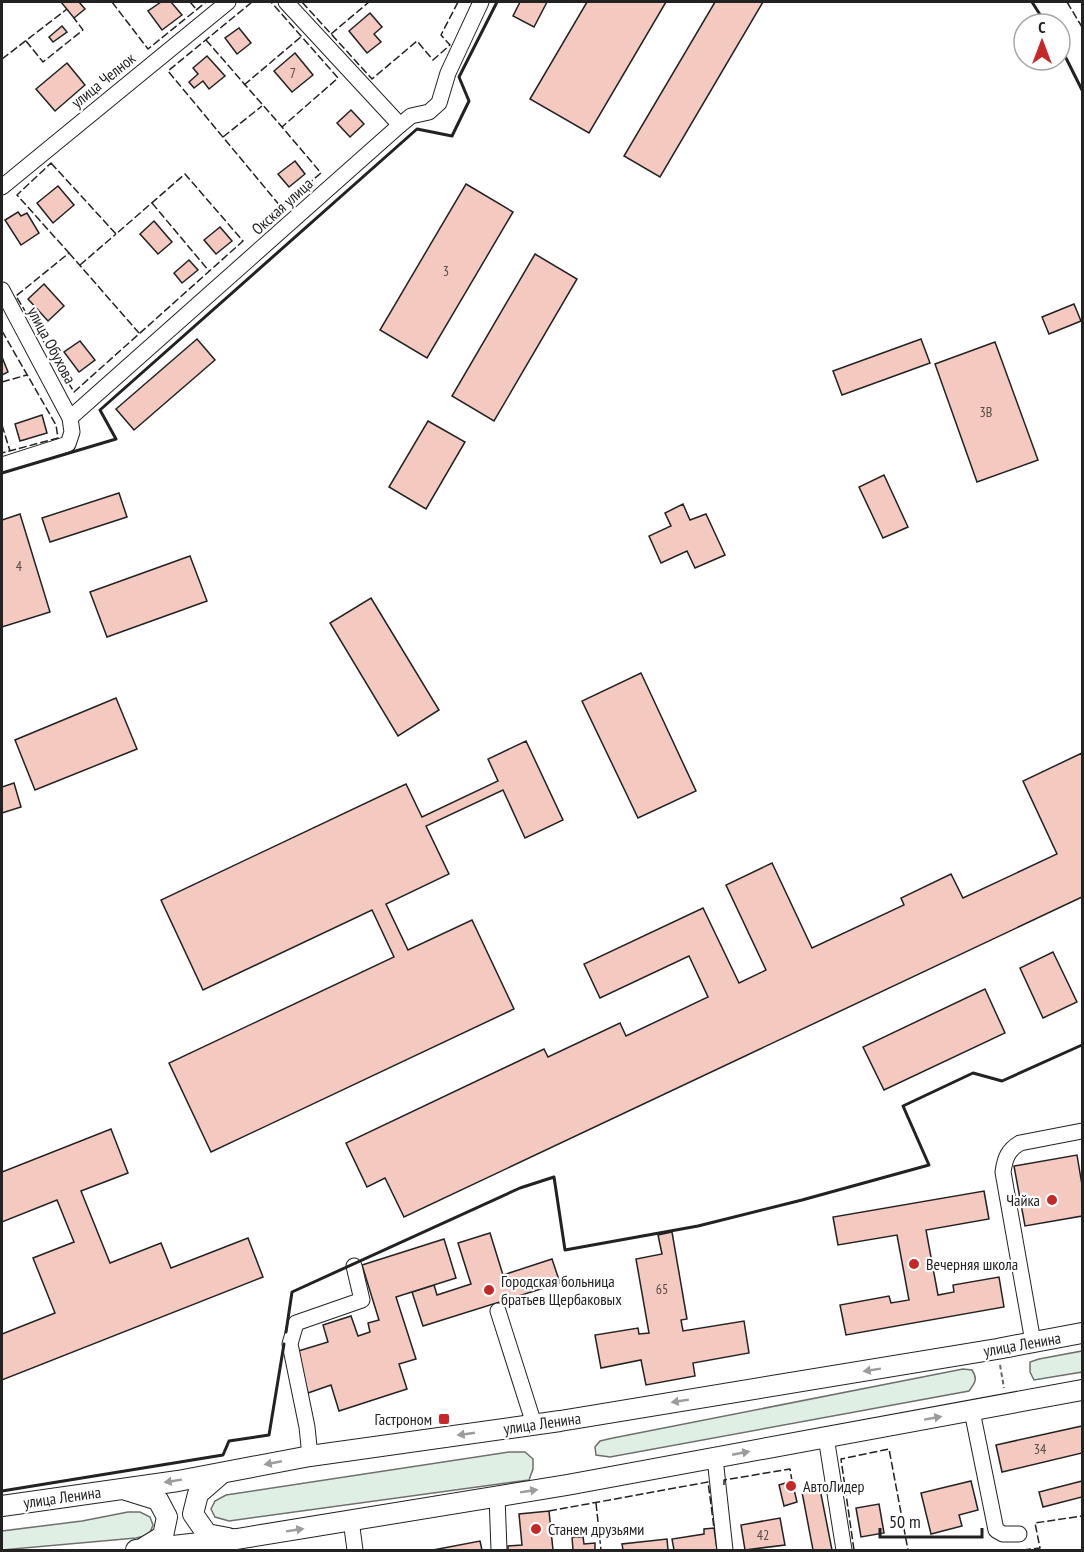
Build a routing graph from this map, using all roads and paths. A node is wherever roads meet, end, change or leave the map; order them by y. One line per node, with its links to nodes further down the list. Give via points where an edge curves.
1 (228, 2): 5 (street, улица Челнок)
2 (286, 2): 4 (street)
3 (481, 2): 4 (street, Окская улица, via 448,73 439,103)
4 (400, 125): 7 (street, Окская улица)
5 (2, 187)
6 (2, 290): 7 (street, улица Обухова)
7 (70, 418): 8 (street, via 72,432 68,444)
8 (2, 465)
9 (1083, 1131): 13 (street, via 1020,1143 1011,1148 1004,1160)
10 (354, 1266): 20 (street, via 362,1300 296,1323 290,1344)
11 (498, 1311): 18 (street)
12 (1083, 1333): 13 (main road, улица Ленина)
13 (1033, 1342): 14 (main road, улица Ленина)
14 (997, 1349): 16 (path); 18 (main road, улица Ленина, one-way to 18)
15 (1083, 1390): 16 (main road)
16 (1008, 1405): 17 (main road)
17 (972, 1411): 19 (main road, one-way to 17); 27 (street, via 996,1530)
18 (534, 1424): 20 (main road, улица Ленина, one-way to 20)
19 (826, 1437): 21 (main road, one-way to 19); 33 (street)
20 (310, 1456): 22 (main road, улица Ленина, one-way to 22)
21 (714, 1458): 24 (main road, one-way to 21); 32 (street)
22 (223, 1472): 23 (main road, улица Ленина, one-way to 23); 28 (main road, via 198,1494 193,1514 207,1534)
23 (123, 1488): 25 (main road, улица Ленина); 29 (main road, via 158,1500 167,1517 163,1536)
24 (497, 1496): 26 (main road); 31 (street)
25 (2, 1506)
26 (351, 1520): 28 (main road, one-way to 26); 30 (street)
27 (1019, 1534)
28 (237, 1539): 29 (main road)
29 (138, 1550)
30 (355, 1551)
31 (499, 1551)
32 (725, 1551)
33 (844, 1551)

